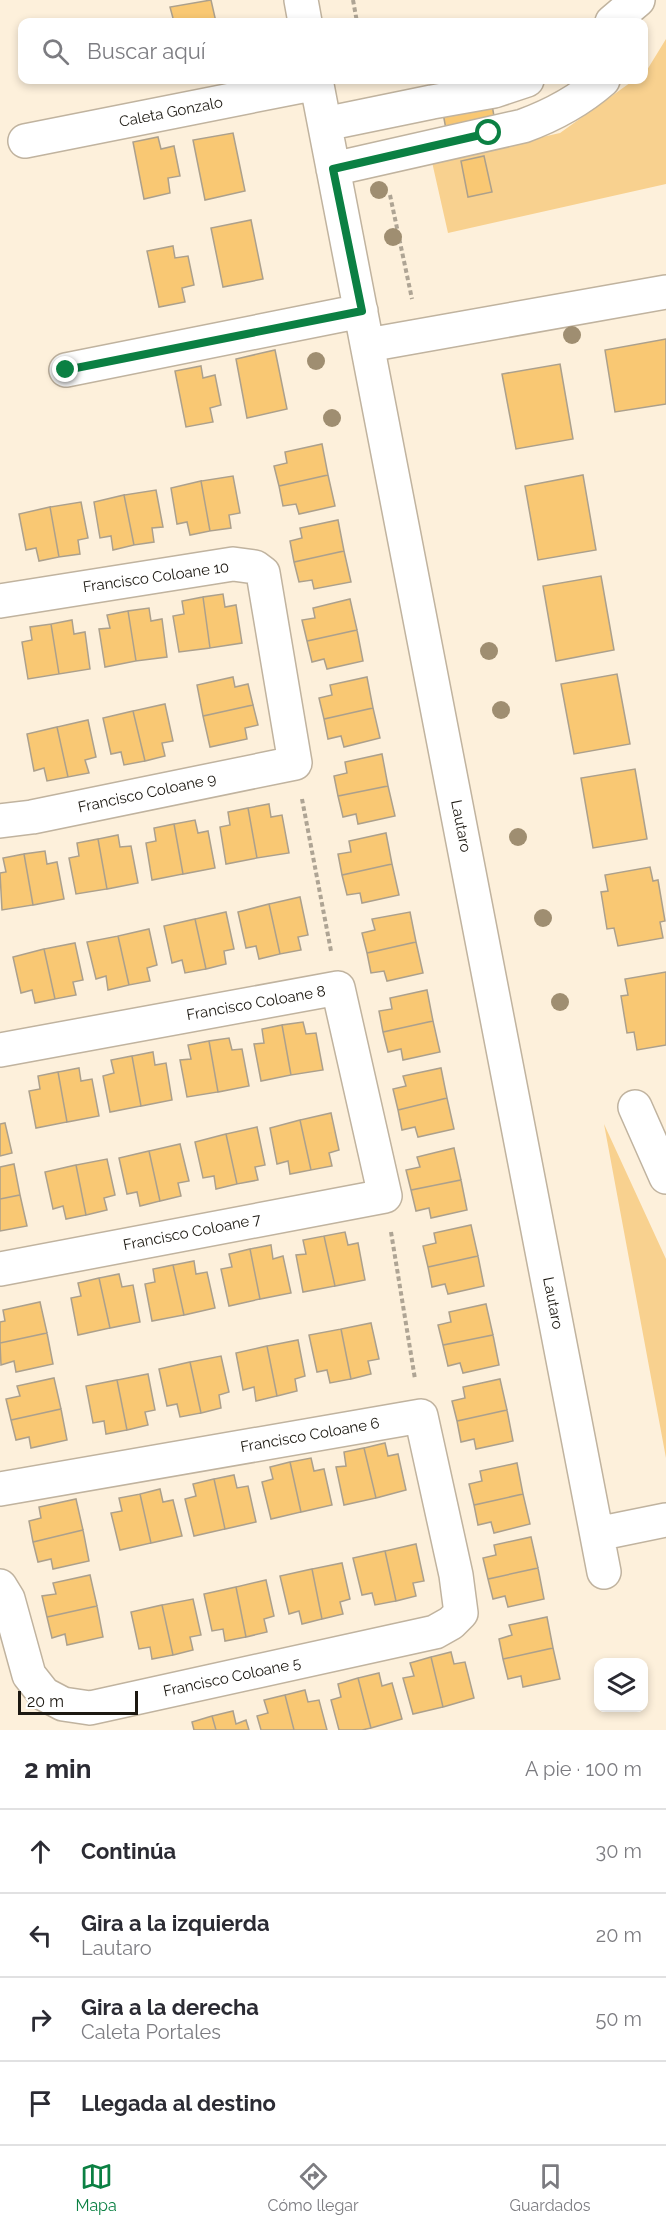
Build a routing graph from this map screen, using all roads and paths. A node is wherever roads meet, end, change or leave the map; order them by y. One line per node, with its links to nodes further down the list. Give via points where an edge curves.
1 (301, 0): 5 (street)
2 (353, 0): 6 (path)
3 (638, 0): 7 (street)
4 (659, 0): 8 (street)
5 (304, 18)
6 (356, 18)
7 (617, 18)
8 (648, 18)
9 (301, 84): 14 (street, Caleta Gonzalo)
10 (317, 84): 13 (street, Lautaro)
11 (516, 84): 13 (street)
12 (597, 84): 15 (street, via 563,108 523,126)
13 (325, 124): 16 (street, Lautaro)
14 (25, 141)
15 (382, 157): 16 (street); 19 (path)
16 (333, 169): 18 (street, Lautaro)
17 (666, 292): 19 (street)
18 (362, 311): 20 (street, Lautaro); 21 (street)
19 (420, 336): 20 (street)
20 (368, 345): 34 (street, Lautaro)
21 (66, 370)
22 (0, 601): 23 (street, Francisco Coloane 10, via 233,564 255,567 263,573)
23 (295, 763): 24 (street, Francisco Coloane 9); 25 (path)
24 (0, 821)
25 (338, 988): 26 (street, Francisco Coloane 8); 29 (street, Francisco Coloane 8)
26 (0, 1050)
27 (635, 1107): 28 (street)
28 (666, 1177)
29 (385, 1196): 30 (street, Francisco Coloane 7); 31 (path)
30 (0, 1269)
31 (421, 1416): 32 (street, Francisco Coloane 6); 36 (street, Francisco Coloane 5, via 461,1613 435,1632 90,1708 63,1704 44,1694 29,1675 8,1599)
32 (0, 1489)
33 (666, 1520): 34 (street)
34 (597, 1534): 35 (street, Lautaro)
35 (604, 1572)
36 (0, 1586)

